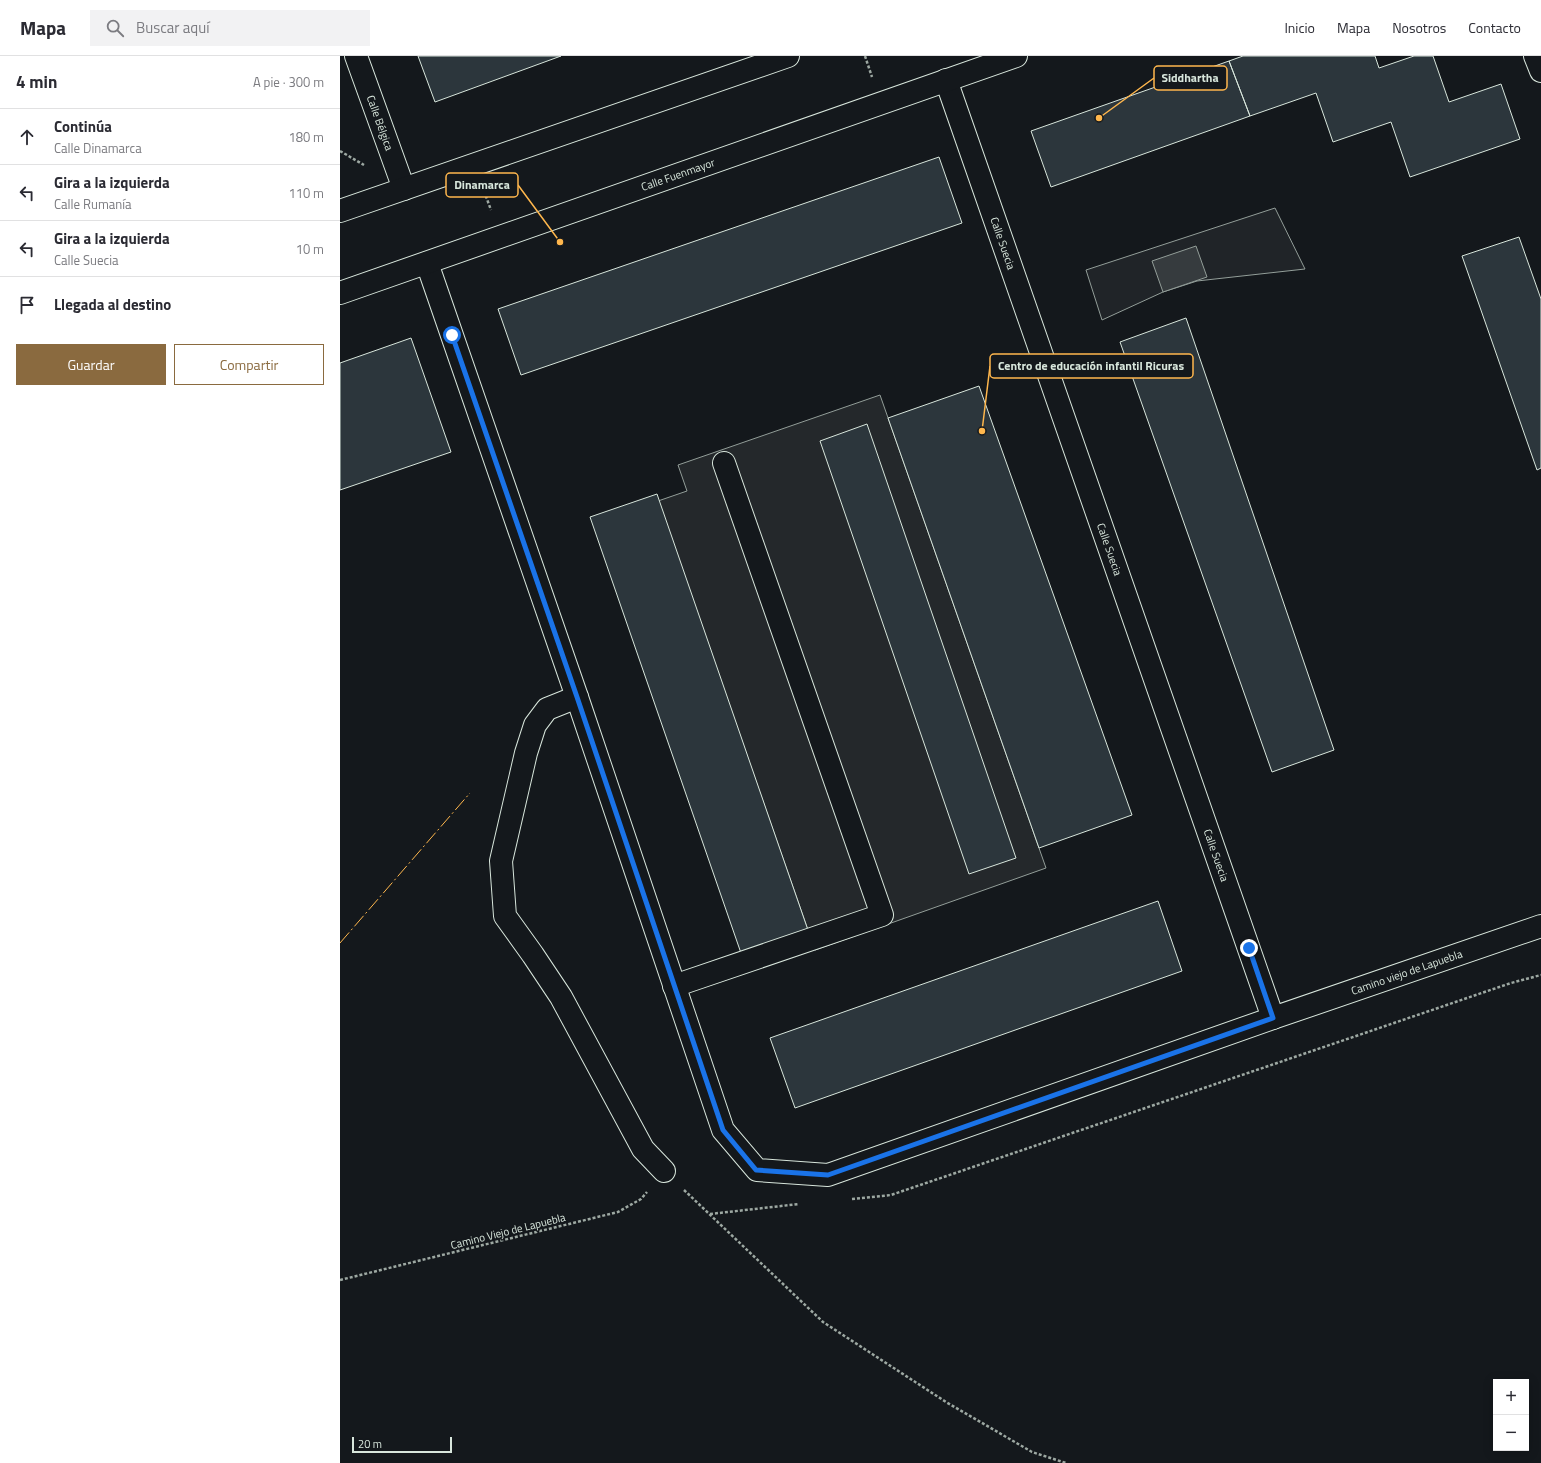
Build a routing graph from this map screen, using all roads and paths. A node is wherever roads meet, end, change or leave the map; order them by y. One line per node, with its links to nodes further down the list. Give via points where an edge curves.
1 (356, 56): 8 (street, Calle Bélgica)
2 (788, 56): 7 (street)
3 (1016, 56): 6 (street, Calle Fuenmayor)
4 (1535, 56): 5 (street)
5 (1541, 71)
6 (946, 80): 10 (street, Calle Fuenmayor); 18 (street, Calle Suecia)
7 (475, 164): 8 (street); 10 (path)
8 (404, 189): 9 (street)
9 (340, 211)
10 (500, 237): 11 (street, Calle Fuenmayor)
11 (427, 263): 12 (street, Calle Fuenmayor); 14 (street)
12 (340, 294)
13 (724, 463): 17 (street, via 882,916)
14 (577, 697): 17 (street); 19 (street, via 547,709 535,725 501,861 505,916 561,996 643,1150)
15 (1541, 926): 18 (street, Camino viejo de Lapuebla)
16 (1541, 974): 20 (path, via 891,1195)
17 (674, 986): 18 (street, Camino viejo de Lapuebla, via 723,1130 756,1170 828,1175)
18 (1273, 1018)
19 (664, 1171): 22 (path); 23 (path, Camino Viejo de Lapuebla, via 641,1199 618,1212)
20 (846, 1199)
21 (801, 1203): 22 (path)
22 (710, 1214): 24 (path, via 823,1322 946,1402 1032,1452)
23 (340, 1280)
24 (1066, 1463)

